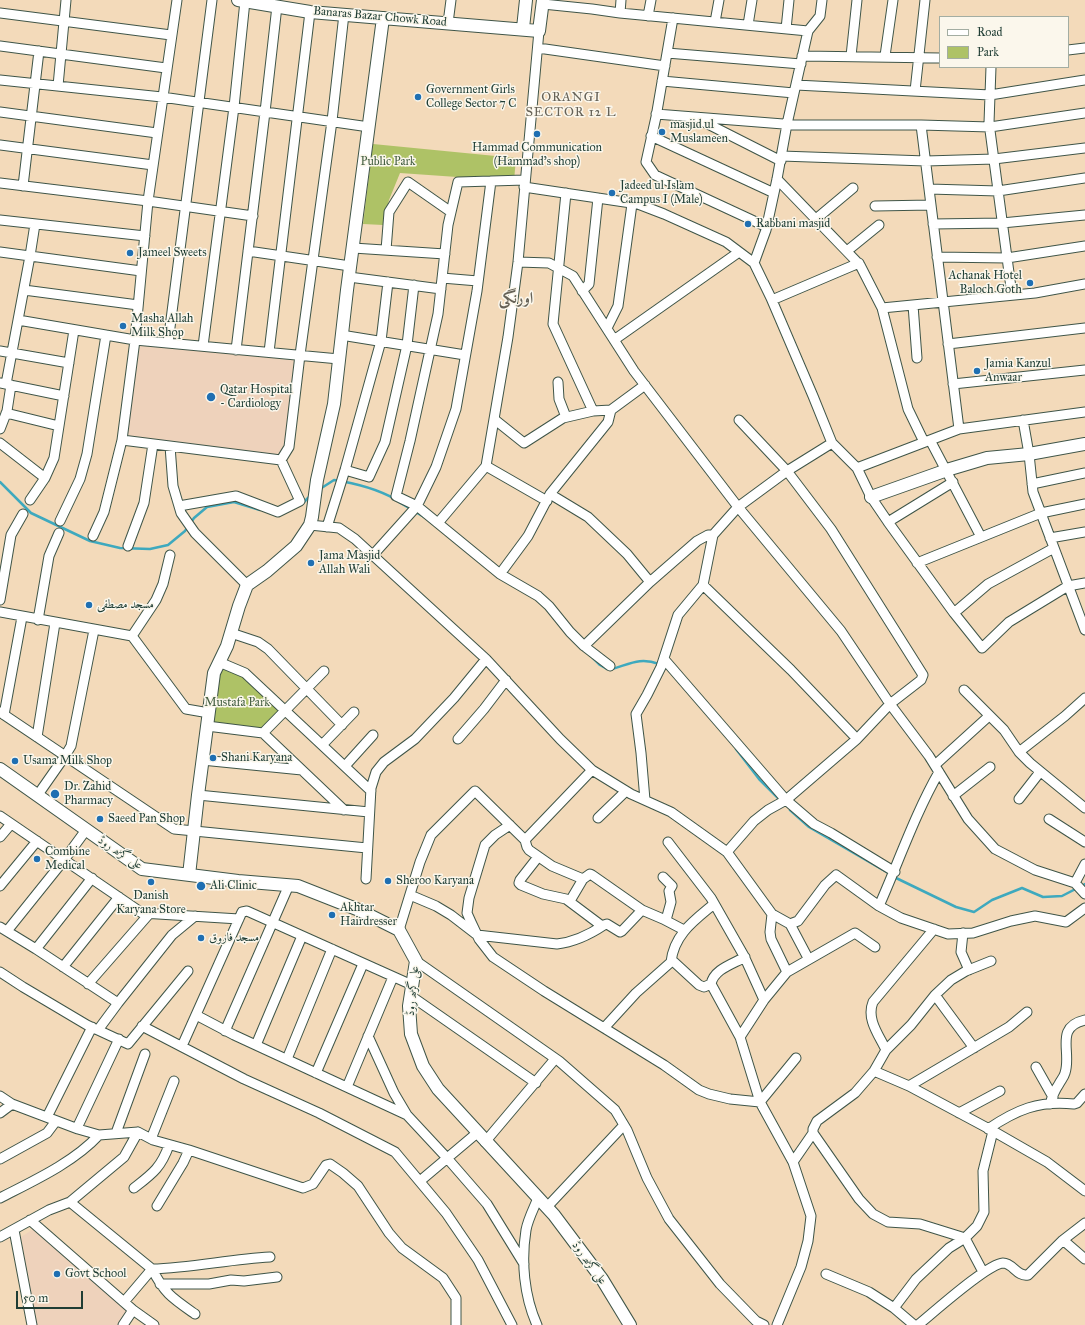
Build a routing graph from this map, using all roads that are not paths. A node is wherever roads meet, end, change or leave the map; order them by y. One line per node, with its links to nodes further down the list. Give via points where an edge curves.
1 (66, 0): 26 (street)
2 (176, 0): 34 (street)
3 (212, 0): 59 (street)
4 (451, 0): 28 (street)
5 (526, 0): 30 (main road)
6 (621, 0): 22 (street)
7 (651, 0): 23 (street)
8 (719, 0): 27 (street)
9 (752, 0): 29 (street)
10 (789, 0): 31 (street)
11 (822, 0): 33 (street, via 820,16)
12 (857, 0): 42 (street)
13 (893, 0): 43 (street)
14 (925, 0): 44 (street)
15 (242, 1): 18 (main road, Banaras Bazar Chowk Road); 60 (street)
16 (543, 2): 17 (street); 32 (main road)
17 (593, 4): 22 (street)
18 (277, 6): 19 (main road, Banaras Bazar Chowk Road); 62 (street)
19 (311, 6): 21 (main road, Banaras Bazar Chowk Road); 66 (street)
20 (0, 13): 26 (street)
21 (344, 14): 24 (main road, Banaras Bazar Chowk Road); 68 (street)
22 (620, 14): 23 (street)
23 (648, 16): 25 (street)
24 (383, 18): 28 (main road, Banaras Bazar Chowk Road); 71 (main road)
25 (673, 18): 27 (street); 40 (street)
26 (64, 21): 34 (street); 41 (street)
27 (715, 22): 29 (street)
28 (448, 23): 30 (main road, Banaras Bazar Chowk Road)
29 (748, 25): 31 (street)
30 (524, 28): 32 (main road, Banaras Bazar Chowk Road)
31 (786, 29): 33 (street)
32 (538, 30): 36 (street)
33 (808, 31): 46 (street)
34 (171, 35): 48 (street)
35 (0, 46): 39 (street)
36 (538, 48): 47 (street); 86 (street)
37 (1085, 48): 38 (street)
38 (1069, 50)
39 (39, 51): 41 (street); 53 (street)
40 (667, 53): 46 (street); 47 (street)
41 (61, 54): 48 (street); 54 (street)
42 (851, 56): 43 (street); 46 (street)
43 (885, 56): 44 (street)
44 (918, 57): 45 (street); 56 (street)
45 (939, 58)
46 (802, 60): 55 (street)
47 (665, 66): 52 (street)
48 (166, 68): 58 (street)
49 (991, 68): 57 (street)
50 (0, 80): 53 (street)
51 (1085, 80): 57 (street)
52 (662, 81): 55 (street); 64 (street)
53 (36, 84): 54 (street); 65 (street)
54 (58, 86): 58 (street)
55 (795, 89): 56 (street); 69 (street)
56 (915, 91): 57 (street)
57 (990, 95): 72 (street)
58 (162, 97): 59 (street); 73 (street)
59 (199, 102): 60 (street); 98 (street)
60 (234, 107): 62 (street); 99 (street)
61 (0, 112): 65 (street)
62 (265, 112): 66 (street); 102 (street)
63 (1085, 113): 72 (street)
64 (656, 114): 67 (street); 74 (street)
65 (32, 116): 73 (street); 76 (street)
66 (298, 117): 68 (street); 120 (street)
67 (695, 117): 69 (street); 78 (street)
68 (332, 121): 71 (street); 123 (street)
69 (787, 124): 70 (street); 78 (street)
70 (921, 125): 72 (street); 80 (street)
71 (369, 127): 112 (main road)
72 (990, 127): 79 (street)
73 (157, 133): 81 (street)
74 (651, 136): 92 (street); 109 (street, via 646,162 656,175)
75 (0, 145): 76 (street)
76 (28, 148): 81 (street); 87 (street)
77 (1085, 148): 79 (street)
78 (781, 159): 80 (street); 83 (street)
79 (994, 159): 80 (street); 90 (street)
80 (926, 160): 89 (street)
81 (153, 165): 94 (street)
82 (1085, 178): 90 (street)
83 (778, 179): 92 (street); 103 (street)
84 (491, 181): 86 (street); 100 (street, via 458,182); 131 (street)
85 (0, 183): 87 (street)
86 (524, 184): 91 (street); 124 (street)
87 (23, 186): 94 (street)
88 (853, 188): 103 (street)
89 (929, 189): 90 (street); 96 (street)
90 (998, 191): 107 (street)
91 (566, 193): 93 (street); 127 (street)
92 (774, 193): 109 (street)
93 (598, 198): 95 (street); 137 (street, via 589,284)
94 (148, 201): 98 (street); 110 (street)
95 (632, 204): 117 (street, via 664,214 705,232 726,242); 145 (street, via 618,306)
96 (931, 205): 97 (street); 106 (street)
97 (875, 206)
98 (186, 207): 99 (street); 153 (street)
99 (220, 212): 102 (street); 156 (street)
100 (451, 212): 113 (street, via 408,182 389,212); 118 (street)
101 (1085, 215): 107 (street)
102 (252, 216): 115 (street)
103 (816, 219): 114 (street)
104 (0, 220): 105 (street)
105 (35, 224): 110 (street); 119 (street)
106 (933, 224): 107 (street); 121 (street)
107 (1002, 224): 122 (street)
108 (879, 225): 114 (street)
109 (767, 227): 125 (street)
110 (144, 236): 128 (street)
111 (1085, 246): 122 (street)
112 (353, 248): 113 (street); 129 (main road)
113 (386, 250): 118 (street)
114 (847, 250): 126 (street)
115 (248, 251): 120 (street); 158 (street)
116 (0, 252): 119 (street)
117 (739, 252): 125 (street); 151 (street)
118 (445, 254): 130 (street)
119 (30, 256): 128 (street); 136 (street)
120 (281, 256): 123 (street); 160 (street)
121 (937, 257): 122 (street); 140 (street)
122 (1007, 258): 138 (street)
123 (313, 260): 129 (street); 163 (street)
124 (518, 262): 127 (street, via 549,263); 178 (street)
125 (754, 263): 139 (street)
126 (859, 263): 139 (street); 143 (street)
127 (558, 268): 137 (street, via 573,276); 174 (street, via 553,324)
128 (141, 271): 141 (street)
129 (349, 272): 132 (street); 149 (main road)
130 (442, 278): 131 (street); 135 (street)
131 (478, 281): 162 (street)
132 (388, 282): 134 (street); 152 (street)
133 (1085, 284): 138 (street)
134 (414, 285): 135 (street); 155 (street)
135 (441, 289): 157 (street)
136 (24, 290): 141 (street); 144 (street)
137 (582, 291): 145 (street)
138 (1012, 295): 140 (street)
139 (772, 300): 187 (street)
140 (943, 301): 142 (street); 154 (street)
141 (138, 305): 150 (street)
142 (913, 305): 143 (street); 164 (street)
143 (882, 308): 185 (street, via 908,409)
144 (18, 320): 147 (street); 161 (street)
145 (607, 328): 151 (street)
146 (1085, 328): 154 (street)
147 (74, 330): 148 (street); 166 (street)
148 (106, 335): 150 (street); 211 (street, via 87,454 80,479)
149 (342, 335): 152 (street); 165 (main road)
150 (135, 340): 153 (street); 184 (street)
151 (614, 340): 171 (street)
152 (380, 341): 155 (street); 197 (street)
153 (168, 343): 156 (street)
154 (948, 344): 170 (street)
155 (407, 345): 157 (street); 197 (street, via 385,442 369,477)
156 (203, 346): 158 (street)
157 (430, 349): 162 (street); 208 (street, via 396,496)
158 (236, 350): 160 (street)
159 (0, 351): 161 (street)
160 (270, 352): 163 (street)
161 (12, 353): 166 (street); 169 (street)
162 (465, 354): 208 (street, via 456,409 436,467)
163 (300, 355): 165 (street); 192 (street, via 290,447)
164 (917, 358)
165 (339, 359): 214 (main road, via 334,404)
166 (69, 363): 172 (street)
167 (1085, 370): 170 (street)
168 (558, 382): 177 (street, via 559,399)
169 (6, 384): 172 (street); 176 (street)
170 (953, 384): 183 (street)
171 (645, 385): 173 (street); 207 (street)
172 (64, 396): 181 (street)
173 (612, 410): 174 (street); 202 (street, via 608,422)
174 (593, 411): 177 (street)
175 (1085, 412): 180 (street)
176 (6, 413): 181 (street); 182 (street)
177 (566, 417): 178 (street, via 524,443)
178 (494, 419): 193 (street)
179 (739, 420): 196 (street)
180 (1023, 420): 183 (street); 191 (street)
181 (59, 426): 199 (street, via 54,458)
182 (0, 429)
183 (959, 429): 185 (street)
184 (122, 440): 188 (street); 219 (street, via 104,512)
185 (927, 441): 194 (street); 195 (street)
186 (0, 443): 199 (street)
187 (832, 443): 194 (street); 196 (street)
188 (153, 444): 190 (street); 222 (street, via 144,503)
189 (1085, 444): 191 (main road)
190 (170, 446): 192 (street); 206 (street, via 173,486)
191 (1029, 454): 195 (main road, via 987,458); 201 (street)
192 (280, 460): 206 (street, via 300,501 278,512 236,496)
193 (486, 466): 202 (street); 213 (street)
194 (857, 468): 203 (street)
195 (946, 470): 200 (street); 203 (main road)
196 (787, 471): 207 (street); 253 (street, via 831,529 923,675 922,680)
197 (345, 473): 215 (street)
198 (1085, 473): 201 (street)
199 (46, 478): 204 (street)
200 (953, 482): 212 (street); 220 (street)
201 (1032, 484): 209 (street)
202 (548, 498): 227 (street, via 528,536); 228 (street, via 588,517 627,554)
203 (871, 498): 212 (street)
204 (30, 500)
205 (1085, 504): 209 (street)
206 (179, 506): 230 (street, via 185,521)
207 (738, 507): 218 (street); 253 (street, via 841,631)
208 (415, 508): 213 (street); 224 (street)
209 (1040, 513): 220 (street); 221 (street)
210 (23, 514): 233 (street, via 11,535)
211 (60, 521)
212 (888, 522): 226 (street)
213 (438, 523): 227 (street)
214 (310, 525): 215 (street); 230 (main road, via 296,546)
215 (327, 527): 224 (street, via 339,528)
216 (1085, 532): 221 (street)
217 (59, 533): 237 (street, via 49,556)
218 (713, 535): 228 (street, via 697,541); 231 (street)
219 (93, 536)
220 (981, 537): 226 (street)
221 (1050, 538): 223 (street)
222 (128, 546)
223 (1054, 548): 232 (street); 235 (street, via 988,584)
224 (373, 555): 244 (street)
225 (170, 556): 242 (street, via 156,600)
226 (917, 563): 235 (street)
227 (500, 574): 243 (street, via 544,601)
228 (650, 582): 243 (street)
229 (1085, 584): 232 (street)
230 (247, 585): 241 (main road)
231 (702, 585): 246 (street, via 678,615); 265 (street, via 791,670)
232 (1068, 586): 235 (street, via 1009,622 982,648); 240 (street)
233 (0, 600)
234 (0, 612): 236 (street)
235 (954, 614)
236 (22, 617): 237 (street); 257 (street)
237 (38, 620): 238 (street)
238 (55, 623): 239 (street); 263 (street)
239 (94, 630): 242 (street); 268 (street, via 71,746)
240 (1085, 630)
241 (231, 633): 245 (main road); 250 (street, via 258,642 268,649)
242 (132, 636): 256 (street, via 186,709)
243 (584, 646): 247 (street)
244 (486, 659): 249 (street); 277 (street, via 415,739 384,762 376,772)
245 (219, 662): 254 (street, via 245,673); 256 (main road, via 214,673)
246 (663, 662): 283 (street, via 636,714); 284 (street)
247 (610, 666)
248 (324, 671): 250 (street)
249 (506, 680): 264 (street); 275 (street, via 560,740)
250 (307, 688): 254 (street); 259 (street)
251 (964, 690): 258 (street)
252 (1085, 698): 267 (street)
253 (890, 704): 265 (street); 272 (street)
254 (285, 710): 261 (street); 266 (street)
255 (354, 712): 259 (street)
256 (209, 713): 260 (main road)
257 (2, 714): 263 (street)
258 (989, 716): 267 (street, via 1004,730); 272 (street)
259 (342, 724): 266 (street)
260 (207, 726): 261 (street); 269 (main road)
261 (262, 733): 274 (street)
262 (373, 735): 270 (street)
263 (37, 737): 268 (street)
264 (458, 739)
265 (858, 739): 284 (street)
266 (322, 745): 270 (street)
267 (1019, 752): 276 (street)
268 (66, 756): 280 (street); 294 (street, via 174,828)
269 (202, 760): 274 (street); 279 (main road)
270 (345, 766): 277 (street)
271 (990, 767): 281 (street)
272 (937, 768): 281 (street); 306 (street)
273 (0, 769): 280 (main road, علی گڑھ روڈ)
274 (302, 770): 286 (street)
275 (592, 770): 278 (street); 296 (street)
276 (1040, 772): 282 (street); 285 (street)
277 (371, 791): 287 (street)
278 (626, 791): 283 (street); 289 (street)
279 (198, 795): 286 (street); 294 (main road)
280 (37, 796): 293 (main road, علی گڑھ روڈ)
281 (953, 796): 311 (street, via 968,819 995,849 1035,870)
282 (1019, 799)
283 (644, 800): 301 (street, via 671,812)
284 (783, 802): 301 (street, via 754,821); 306 (street)
285 (1085, 808)
286 (344, 810): 287 (street)
287 (369, 812): 300 (street)
288 (0, 816): 291 (street)
289 (598, 818)
290 (1049, 819): 299 (street)
291 (12, 824): 295 (street); 297 (street)
292 (510, 825): 296 (street); 315 (street, via 475,791 431,835); 335 (street, via 485,845 469,898 468,913)
293 (86, 830): 303 (street); 305 (main road, علی گڑھ روڈ, via 142,869)
294 (194, 830): 300 (street); 305 (main road)
295 (0, 838)
296 (525, 840): 302 (street, via 527,847)
297 (37, 841): 303 (street); 313 (street)
298 (668, 842): 318 (street)
299 (1085, 842)
300 (368, 848): 309 (street)
301 (727, 852): 323 (street)
302 (538, 857): 310 (street); 317 (street, via 519,883 538,892)
303 (64, 860): 308 (street); 330 (street)
304 (1085, 864): 311 (street)
305 (189, 875): 312 (main road, علی گڑھ روڈ)
306 (893, 875): 319 (street)
307 (663, 877): 326 (street, via 672,886 669,891 672,902)
308 (92, 878): 316 (street); 338 (street)
309 (366, 879)
310 (583, 879): 317 (street); 321 (street, via 592,875)
311 (1076, 883): 314 (street)
312 (289, 885): 327 (street); 332 (main road, علی گڑھ روڈ, via 298,886 359,910)
313 (0, 886)
314 (1084, 893)
315 (410, 895): 332 (street); 335 (street, via 436,906)
316 (119, 898): 322 (street, via 142,913); 346 (street)
317 (570, 901): 329 (street)
318 (714, 904): 333 (street); 340 (street)
319 (879, 906): 328 (street, via 836,875 825,885 798,921); 331 (street, via 901,918)
320 (1085, 908): 334 (street, via 1066,922 1035,916 973,933)
321 (642, 910): 326 (street); 329 (street, via 620,932 607,924)
322 (150, 913): 324 (street); 352 (street)
323 (772, 914): 328 (street); 350 (street, via 771,939)
324 (195, 916): 325 (street); 357 (street, via 172,935)
325 (239, 919): 327 (street, via 242,912 246,911); 359 (street)
326 (666, 920): 333 (street)
327 (273, 923): 336 (street); 364 (street)
328 (790, 924): 341 (street)
329 (602, 926): 335 (street, via 585,937 557,944)
330 (3, 929): 338 (street)
331 (934, 929): 334 (street, via 948,934); 371 (street, via 873,1002 870,1009 870,1016)
332 (399, 930): 342 (main road, علی گڑھ روڈ)
333 (684, 930): 344 (street, via 671,955)
334 (963, 933): 347 (street, via 961,952)
335 (477, 935): 362 (street, via 493,957)
336 (302, 936): 339 (street); 368 (street)
337 (875, 947): 341 (street, via 855,933)
338 (36, 949): 346 (street)
339 (332, 949): 345 (street); 374 (street)
340 (745, 957): 353 (street, via 719,971 714,975); 356 (street)
341 (808, 958): 350 (street)
342 (416, 961): 354 (main road, علی گڑھ روڈ); 375 (street)
343 (990, 961): 347 (street)
344 (671, 962): 353 (street, via 699,985 704,987); 362 (street)
345 (363, 964): 351 (street); 378 (street)
346 (63, 967): 352 (street)
347 (969, 970): 355 (street, via 951,980)
348 (188, 971): 361 (street)
349 (0, 972): 363 (street)
350 (787, 972): 356 (street)
351 (393, 977): 354 (street); 365 (street)
352 (88, 984): 357 (street)
353 (711, 984): 366 (street)
354 (411, 991): 380 (street); 400 (main road, علی گڑھ روڈ, via 411,1034 422,1066 438,1090)
355 (935, 995): 370 (street); 371 (street, via 911,1025)
356 (764, 1000): 366 (street)
357 (118, 1003): 363 (street)
358 (1027, 1012): 370 (street, via 1009,1027)
359 (196, 1015): 364 (street); 369 (street)
360 (1085, 1020): 386 (street, via 1077,1022 1067,1031 1065,1074)
361 (142, 1026): 367 (street, via 128,1044); 369 (street)
362 (604, 1028): 387 (street, via 699,1090 730,1099)
363 (95, 1029): 367 (street); 392 (street)
364 (226, 1030): 368 (street)
365 (368, 1036): 382 (street); 391 (street)
366 (740, 1037): 387 (street)
367 (119, 1040): 394 (street)
368 (256, 1045): 374 (street)
369 (182, 1046): 407 (street, via 395,1152)
370 (974, 1048): 381 (street)
371 (886, 1050): 377 (street)
372 (145, 1054): 397 (street)
373 (796, 1058): 387 (street)
374 (287, 1059): 378 (street)
375 (555, 1059): 380 (street); 393 (street, via 615,1110)
376 (1036, 1067): 386 (street)
377 (874, 1071): 381 (street); 398 (street, via 855,1093 817,1121)
378 (316, 1073): 382 (street)
379 (174, 1081): 401 (street)
380 (536, 1083): 400 (street)
381 (909, 1086): 390 (street)
382 (347, 1087): 391 (street)
383 (1000, 1091): 390 (street)
384 (1085, 1094): 386 (street, via 1074,1104)
385 (0, 1096): 388 (street)
386 (1051, 1100): 395 (street, via 1004,1118)
387 (760, 1102): 406 (street)
388 (12, 1104): 389 (street); 392 (street)
389 (0, 1113)
390 (959, 1113): 395 (street)
391 (407, 1115): 404 (street)
392 (52, 1119): 394 (street); 405 (street, via 47,1133)
393 (624, 1125): 414 (street); 440 (street, via 647,1178 669,1219 720,1284)
394 (77, 1128): 399 (street)
395 (990, 1130): 409 (street, via 1047,1162); 419 (street, via 983,1172 984,1212 977,1226)
396 (138, 1132): 397 (street); 401 (street); 412 (street, via 124,1158)
397 (116, 1133): 399 (street)
398 (813, 1133): 406 (street); 419 (street, via 859,1199 873,1214 888,1222 920,1224)
399 (99, 1135): 410 (street, via 88,1147)
400 (481, 1138): 404 (street); 411 (main road, علی گڑھ روڈ)
401 (151, 1139): 402 (street)
402 (170, 1145): 403 (street); 408 (street, via 159,1167)
403 (190, 1150): 413 (street); 436 (street, via 303,1188 313,1184 326,1165 330,1164 358,1186 402,1248 443,1278 456,1298)
404 (447, 1158): 407 (street); 423 (street, via 487,1204)
405 (0, 1159)
406 (793, 1162): 441 (street, via 808,1205 810,1228 801,1267)
407 (420, 1180): 437 (street, via 446,1212 478,1260)
408 (134, 1188)
409 (1085, 1191)
410 (0, 1198)
411 (538, 1198): 414 (main road, علی گڑھ روڈ); 423 (street, via 526,1229)
412 (70, 1202): 415 (street); 424 (street)
413 (157, 1206)
414 (546, 1207): 439 (main road, علی گڑھ روڈ, via 602,1279)
415 (30, 1220): 417 (street); 429 (street)
416 (1085, 1223): 420 (street)
417 (14, 1230): 418 (street); 433 (street)
418 (0, 1237)
419 (965, 1238): 425 (street); 430 (street, via 948,1248 916,1279)
420 (1063, 1240): 422 (street); 425 (street, via 1028,1275 1021,1274 1003,1263)
421 (270, 1257): 424 (street)
422 (1085, 1259)
423 (524, 1264): 438 (street, via 527,1293)
424 (152, 1269): 428 (street); 429 (street)
425 (983, 1272): 443 (street)
426 (826, 1274): 430 (street, via 869,1292)
427 (277, 1277): 428 (street, via 209,1284)
428 (160, 1284): 432 (street, via 172,1298)
429 (124, 1302): 431 (street)
430 (894, 1308): 442 (street)
431 (133, 1310): 434 (street); 435 (street)
432 (195, 1314)
433 (32, 1325)
434 (123, 1325)
435 (154, 1325)
436 (456, 1325)
437 (512, 1325)
438 (537, 1325)
439 (630, 1325)
440 (764, 1325)
441 (777, 1325)
442 (914, 1325)
443 (918, 1325)

